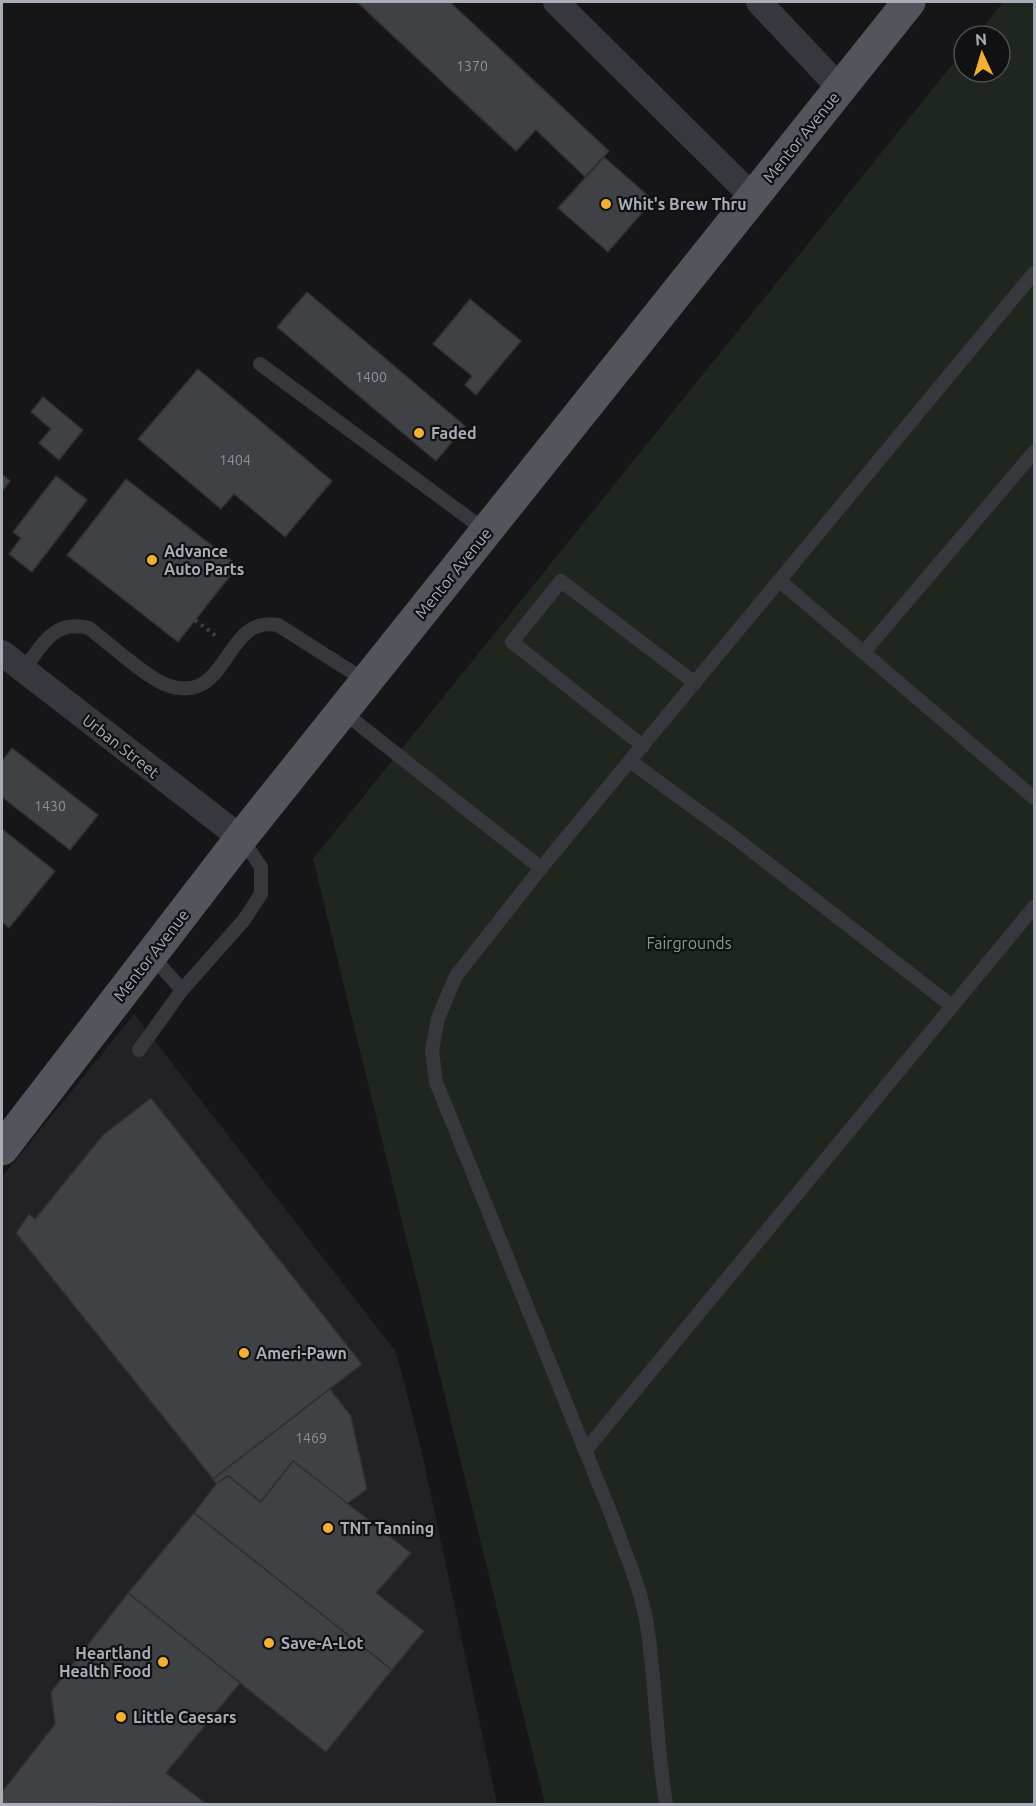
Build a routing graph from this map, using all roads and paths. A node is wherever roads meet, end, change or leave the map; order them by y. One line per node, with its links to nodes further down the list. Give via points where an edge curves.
1 (556, 2): 5 (street)
2 (759, 2): 4 (street)
3 (909, 2): 4 (main road, Mentor Avenue)
4 (840, 88): 5 (main road, Mentor Avenue)
5 (753, 197): 9 (main road, Mentor Avenue)
6 (1035, 273): 10 (lane)
7 (261, 364): 9 (lane)
8 (1035, 452): 11 (lane)
9 (486, 531): 14 (main road, Mentor Avenue)
10 (780, 581): 11 (lane); 15 (lane)
11 (864, 652): 19 (lane)
12 (2, 653): 13 (street, Urban Street)
13 (23, 670): 14 (lane, via 52,633 76,625 89,628 161,683 180,689 197,687 210,680 247,631 267,623 278,625); 20 (street, Urban Street)
14 (366, 681): 16 (main road, Mentor Avenue)
15 (694, 683): 17 (lane); 17 (lane, via 561,581 512,642)
16 (342, 711): 20 (main road, Mentor Avenue); 21 (lane)
17 (643, 747): 18 (lane)
18 (630, 761): 21 (lane); 25 (lane)
19 (1035, 798)
20 (241, 838): 23 (main road, Mentor Avenue); 24 (lane, via 261,867 261,894 244,920)
21 (541, 868): 28 (lane, via 456,976 438,1018 432,1050 436,1082)
22 (1035, 907): 25 (lane)
23 (151, 955): 24 (lane); 27 (main road, Mentor Avenue)
24 (182, 990): 26 (lane)
25 (952, 1006): 28 (lane)
26 (139, 1050)
27 (2, 1149)
28 (585, 1451): 29 (lane, via 638,1588 647,1623)
29 (666, 1804)

